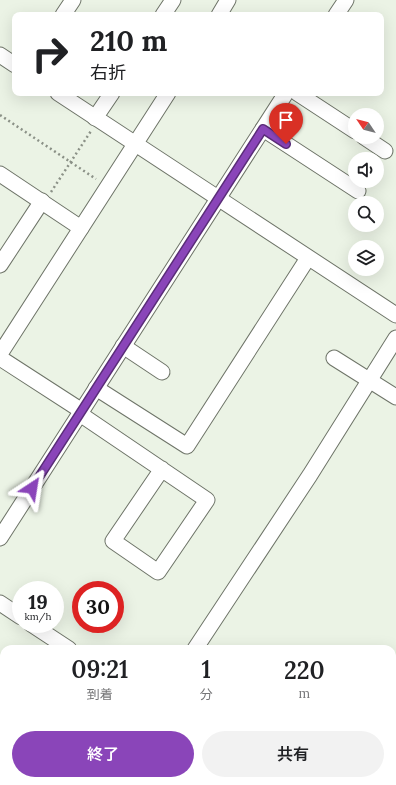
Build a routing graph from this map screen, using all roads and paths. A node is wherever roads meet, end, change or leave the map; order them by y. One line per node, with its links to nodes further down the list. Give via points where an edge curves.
1 (72, 0): 5 (street)
2 (173, 0): 6 (street)
3 (228, 0): 7 (street)
4 (346, 0): 8 (street)
5 (65, 12)
6 (165, 12)
7 (221, 12)
8 (338, 12)
9 (0, 55): 10 (street)
10 (12, 63)
11 (62, 96): 17 (street)
12 (110, 96): 17 (street)
13 (166, 96): 20 (street)
14 (284, 96): 19 (street)
15 (302, 96): 18 (street)
16 (0, 115): 23 (path)
17 (97, 119): 20 (street); 23 (path)
18 (348, 126)
19 (263, 129): 26 (street); 27 (street)
20 (135, 144): 25 (street); 27 (street)
21 (374, 144): 22 (street)
22 (384, 151)
23 (71, 162): 25 (path); 28 (path)
24 (0, 174): 28 (street)
25 (108, 187): 29 (street)
26 (358, 191)
27 (218, 198): 30 (street); 34 (street)
28 (43, 202): 29 (street); 31 (street)
29 (81, 228): 35 (street)
30 (308, 258): 32 (street); 40 (street, via 187,446)
31 (0, 265)
32 (396, 316)
33 (396, 338): 39 (street)
34 (123, 346): 38 (street); 40 (street)
35 (0, 354)
36 (0, 358): 42 (street)
37 (334, 358): 39 (street)
38 (162, 372)
39 (369, 380): 41 (street); 49 (street, via 310,475)
40 (96, 388): 42 (street)
41 (396, 397)
42 (81, 412): 43 (street); 44 (street)
43 (162, 469): 43 (street, via 113,541 158,572 207,500)
44 (0, 538)
45 (0, 603): 46 (street)
46 (12, 611)
47 (45, 633): 48 (street)
48 (63, 645)
49 (198, 645)

